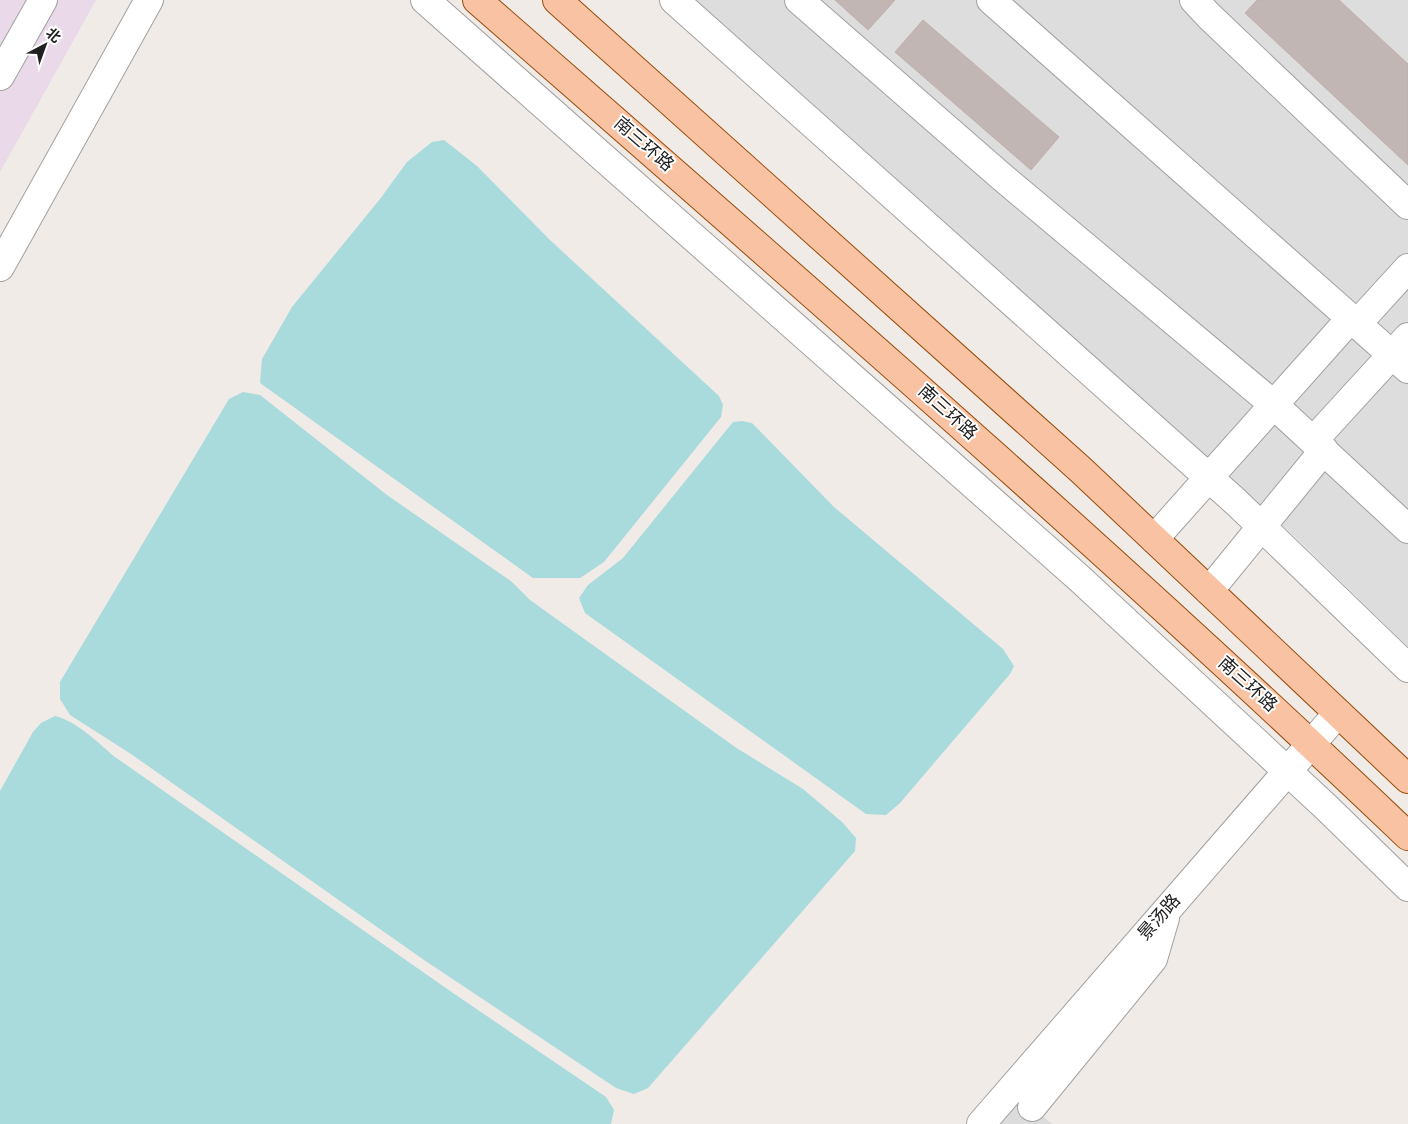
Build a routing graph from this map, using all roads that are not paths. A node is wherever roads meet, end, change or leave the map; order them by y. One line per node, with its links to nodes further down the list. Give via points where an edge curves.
1 (43, 0): 10 (street)
2 (149, 0): 12 (street)
3 (424, 0): 26 (street, via 1079,578)
4 (477, 0): 25 (main road, 南三环路, via 885,357)
5 (557, 0): 21 (main road)
6 (674, 0): 18 (street)
7 (800, 0): 16 (street, via 1002,177)
8 (991, 0): 14 (street)
9 (1194, 0): 11 (street)
10 (4, 58)
11 (1408, 205)
12 (0, 267)
13 (1408, 268): 14 (street)
14 (1354, 321): 15 (street); 16 (street)
15 (1403, 354): 17 (street)
16 (1273, 404): 17 (street); 18 (street)
17 (1319, 446): 19 (street); 20 (street)
18 (1208, 478): 19 (street); 21 (street)
19 (1261, 527): 22 (street); 23 (street)
20 (1408, 529)
21 (1154, 539): 22 (main road)
22 (1209, 590): 24 (main road)
23 (1408, 668)
24 (1338, 713): 25 (street, 景汤路); 27 (main road)
25 (1311, 743): 26 (street, 景汤路); 28 (main road, 南三环路)
26 (1287, 771): 29 (street); 30 (street, 景汤路)
27 (1408, 778)
28 (1408, 836)
29 (1408, 887)
30 (1167, 910): 31 (street, via 1153,959); 32 (street, 景汤路)
31 (1032, 1107)
32 (981, 1124)

